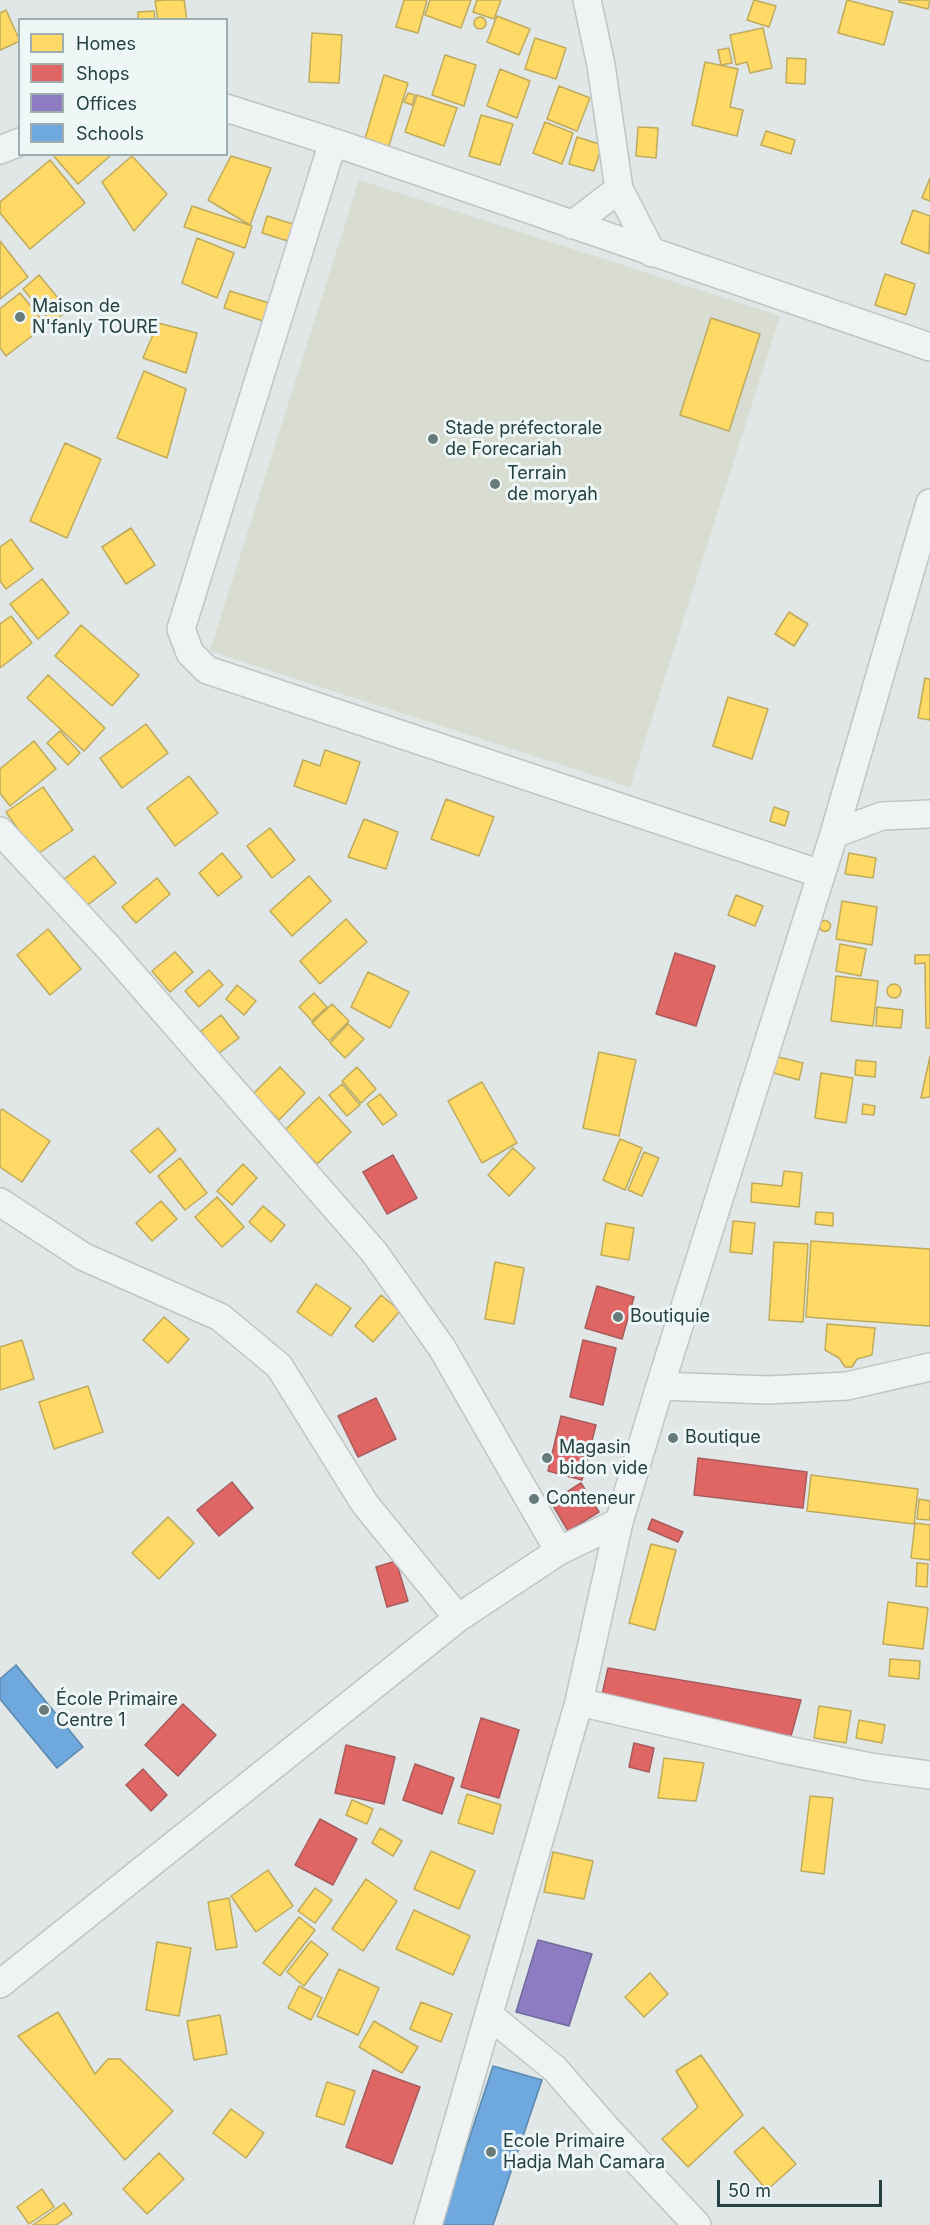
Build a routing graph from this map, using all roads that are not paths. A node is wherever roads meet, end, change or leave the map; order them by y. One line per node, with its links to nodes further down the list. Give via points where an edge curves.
1 (587, 0): 6 (street)
2 (228, 109): 3 (street)
3 (333, 142): 7 (street); 16 (street, via 181,629 190,653 207,670)
4 (18, 143): 5 (street)
5 (0, 150)
6 (619, 189): 7 (street); 8 (street)
7 (572, 225): 8 (street)
8 (652, 253): 9 (street)
9 (930, 347)
10 (930, 503): 15 (street)
11 (930, 814): 12 (street)
12 (882, 816): 14 (street); 15 (street)
13 (0, 831): 21 (street, via 108,947 374,1252 442,1348)
14 (930, 833)
15 (834, 834): 16 (street)
16 (821, 874): 19 (street)
17 (0, 1202): 22 (street, via 84,1257 220,1317 279,1366 365,1504)
18 (930, 1367): 19 (street, via 847,1386 768,1390)
19 (660, 1386): 20 (street)
20 (619, 1522): 21 (street); 23 (street)
21 (559, 1551): 22 (street)
22 (458, 1618): 25 (street)
23 (579, 1702): 24 (street, via 782,1749); 26 (street)
24 (930, 1775)
25 (0, 1984)
26 (489, 2015): 27 (street); 28 (street, via 555,2069)
27 (428, 2225)
28 (697, 2225)

